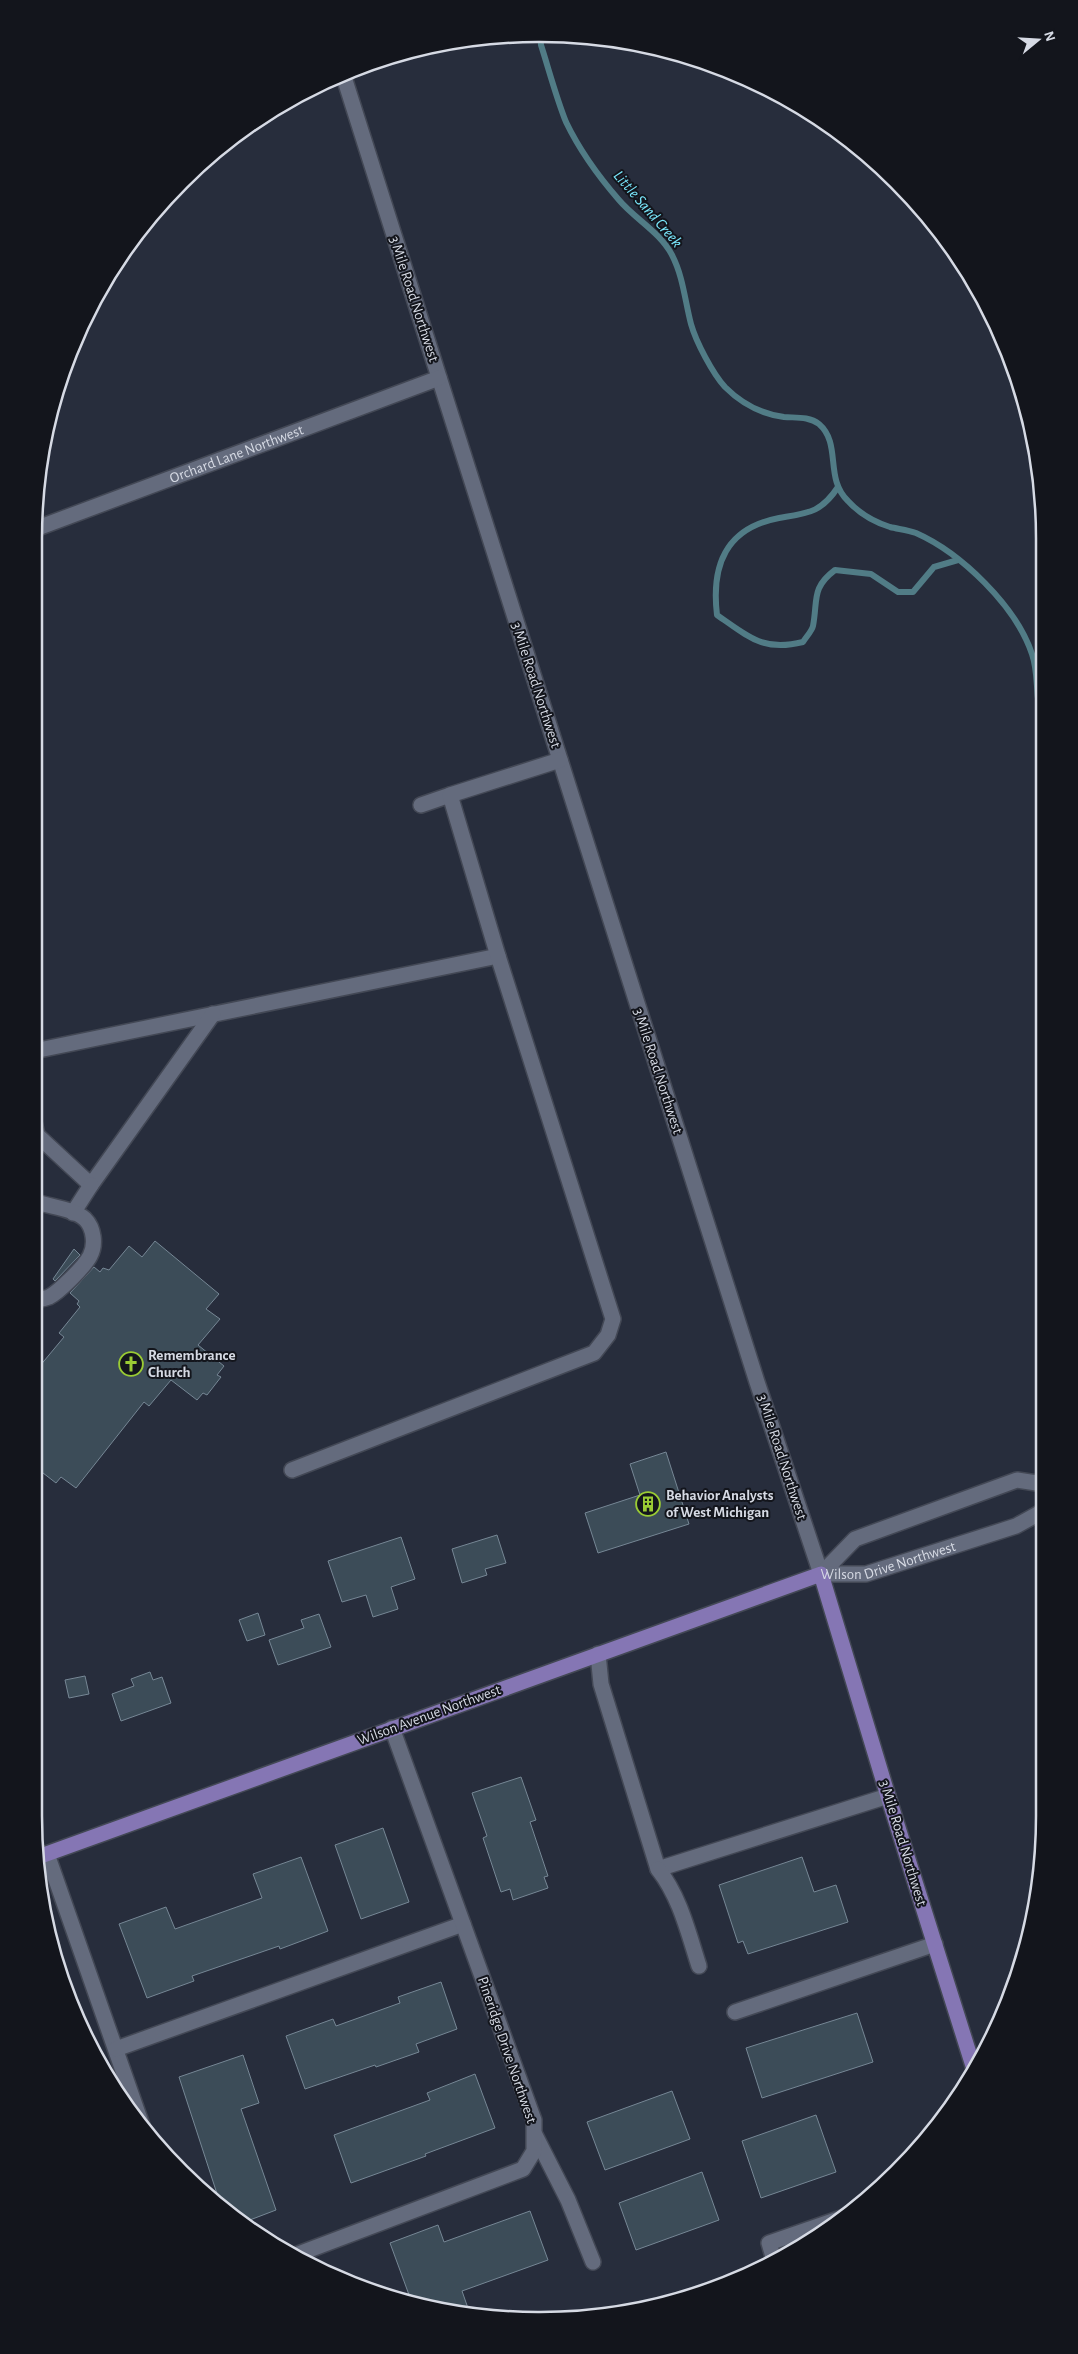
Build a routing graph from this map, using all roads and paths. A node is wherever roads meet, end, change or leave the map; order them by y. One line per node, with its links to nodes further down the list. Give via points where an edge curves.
1 (345, 82): 2 (street, 3 Mile Road Northwest)
2 (439, 378): 3 (street, Orchard Lane Northwest); 4 (street, 3 Mile Road Northwest)
3 (43, 526)
4 (560, 760): 5 (street); 18 (street, 3 Mile Road Northwest)
5 (450, 795): 6 (street); 7 (street)
6 (421, 805)
7 (498, 956): 8 (street); 15 (street, via 613,1319 608,1335 594,1353)
8 (213, 1014): 9 (street); 11 (street)
9 (42, 1049)
10 (42, 1140): 11 (street)
11 (91, 1185): 13 (street)
12 (42, 1204): 13 (street)
13 (73, 1213): 14 (street, via 85,1220 92,1231 94,1243 90,1256 59,1290 48,1298)
14 (42, 1298)
15 (292, 1470)
16 (1036, 1483): 18 (street, Wilson Drive Northwest, via 1017,1480 855,1539)
17 (1036, 1515): 18 (street, Wilson Drive Northwest, via 1016,1526 866,1574)
18 (821, 1574): 19 (main road, Wilson Avenue Northwest); 21 (main road, 3 Mile Road Northwest)
19 (598, 1654): 20 (main road, Wilson Avenue Northwest); 24 (street, via 601,1684)
20 (392, 1728): 22 (main road, Wilson Avenue Northwest); 25 (street, Pineridge Drive Northwest)
21 (888, 1796): 24 (street); 26 (main road, 3 Mile Road Northwest)
22 (45, 1854)
23 (46, 1864): 29 (street)
24 (658, 1869): 27 (street, via 679,1905)
25 (463, 1924): 29 (street); 32 (street, Pineridge Drive Northwest, via 534,2120)
26 (934, 1944): 28 (street); 30 (main road, 3 Mile Road Northwest)
27 (699, 1966)
28 (735, 2012)
29 (116, 2049): 31 (street)
30 (971, 2059)
31 (134, 2102)
32 (534, 2134): 34 (street, Pineridge Drive Northwest, via 534,2151 523,2169); 36 (street, via 568,2200)
33 (817, 2226): 35 (street, via 769,2243)
34 (304, 2252)
35 (772, 2253)
36 (593, 2262)

